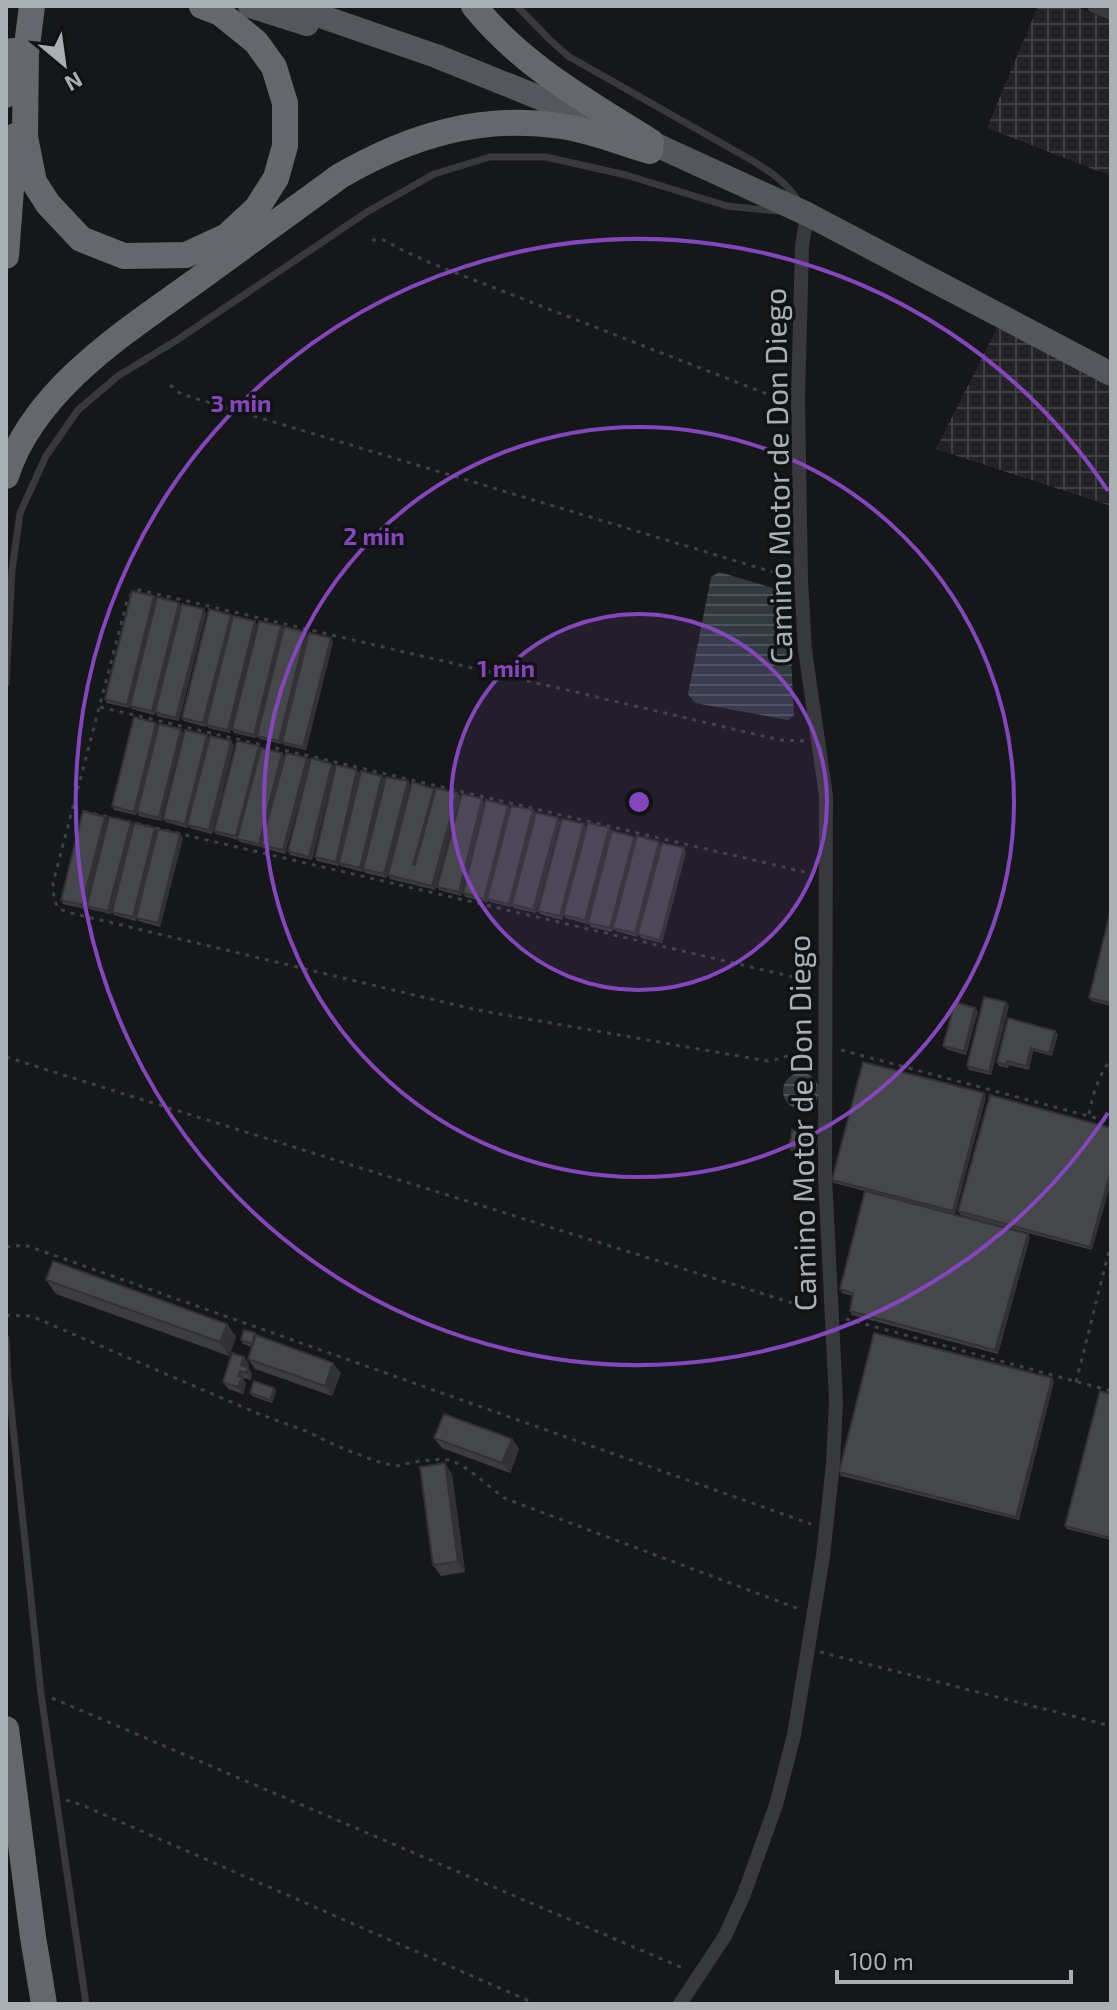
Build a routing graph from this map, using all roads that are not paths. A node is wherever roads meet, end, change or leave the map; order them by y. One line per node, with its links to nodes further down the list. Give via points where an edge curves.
1 (17, 6): 11 (highway)
2 (32, 6): 10 (highway)
3 (202, 6): 10 (highway, via 220,13 256,42 274,67 285,103 285,146 276,178 257,208 227,236 186,255 124,256 81,239 48,204 34,182 25,137)
4 (250, 6): 12 (main road)
5 (291, 6): 12 (main road, via 436,56)
6 (474, 6): 12 (highway, via 520,55)
7 (517, 6): 13 (lane, via 568,56 777,176)
8 (1094, 6): 9 (street)
9 (1111, 13)
10 (26, 52): 14 (highway)
11 (6, 95)
12 (652, 148): 13 (main road); 16 (highway, via 565,126 516,121 467,127 371,158 109,344 32,423)
13 (807, 214): 15 (main road); 17 (lane, via 727,206 546,157 490,157 434,174 367,212 118,376 78,410 46,456 20,513); 22 (street, Camino Motor de Don Diego, via 798,399 801,580 805,650 826,796 825,1176 836,1401 833,1464 794,1735 776,1805 725,1936)
14 (6, 256)
15 (1111, 374)
16 (6, 476)
17 (6, 683)
18 (6, 1339): 21 (lane, via 41,1694)
19 (6, 1729): 20 (highway)
20 (44, 2004)
21 (86, 2004)
22 (680, 2004)

